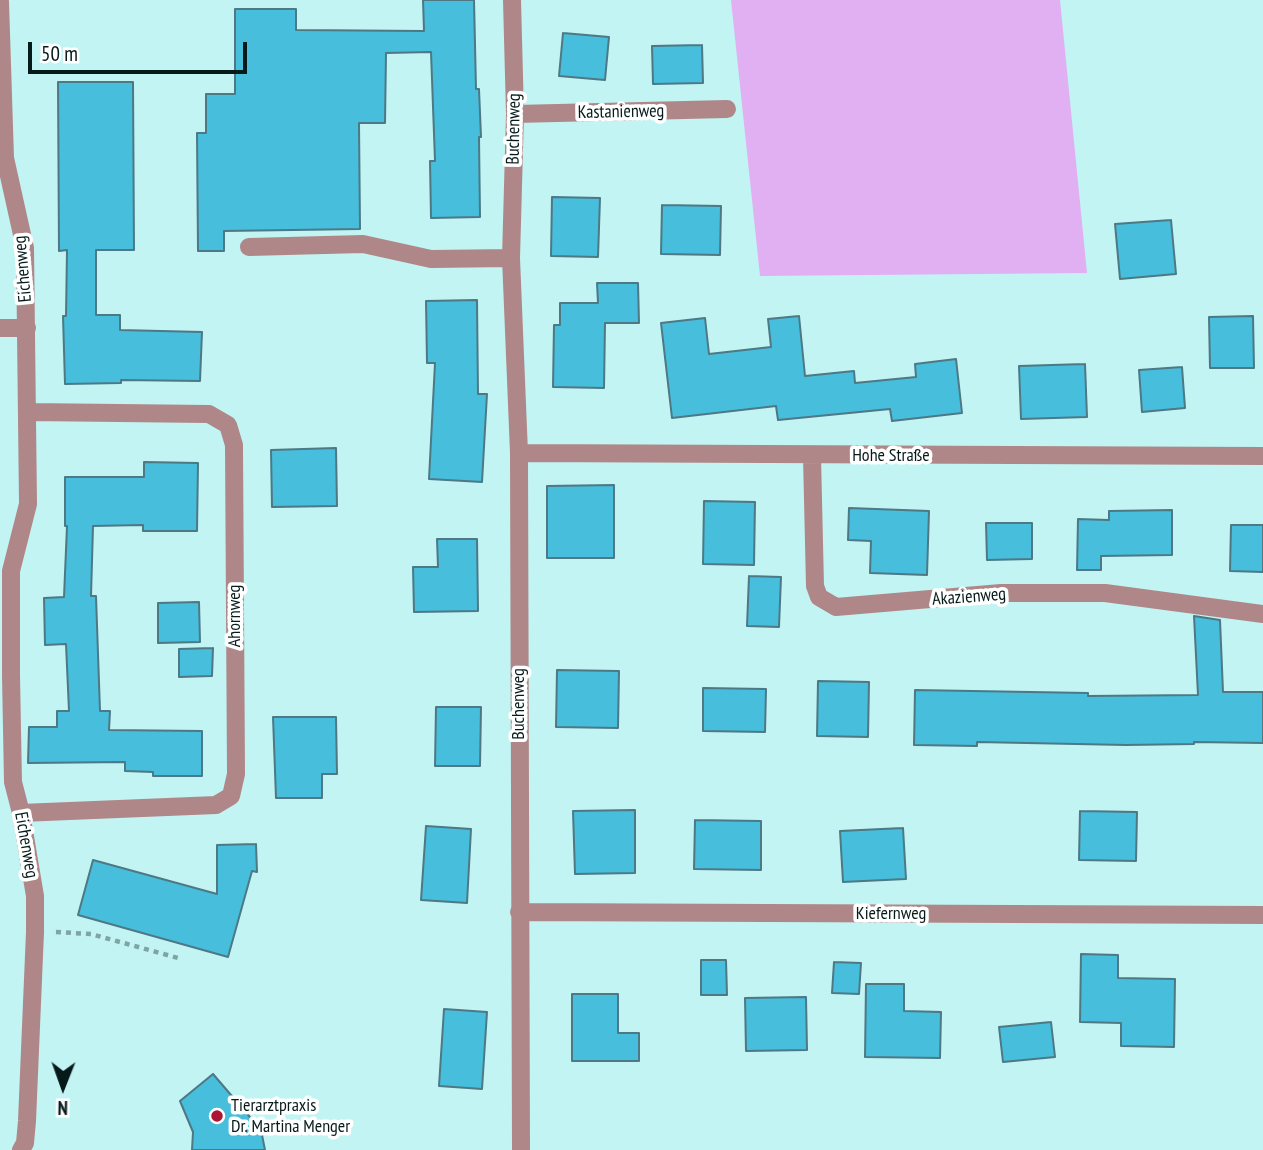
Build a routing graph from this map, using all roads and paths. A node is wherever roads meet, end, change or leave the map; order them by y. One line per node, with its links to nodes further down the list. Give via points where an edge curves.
1 (512, 0): 4 (street, Buchenweg)
2 (0, 2): 8 (street, Eichenweg, via 5,158 26,248)
3 (727, 109): 4 (street, Kastanienweg)
4 (515, 114): 6 (street, Buchenweg)
5 (249, 247): 6 (street, via 363,244 432,260)
6 (511, 258): 10 (street, Buchenweg)
7 (0, 328): 8 (street, Eichenweg)
8 (27, 328): 9 (street, Eichenweg)
9 (28, 412): 13 (street, Eichenweg, via 28,504); 16 (street, Ahornweg, via 209,414 229,425 234,445 236,774 231,796 216,805)
10 (519, 453): 11 (street, Hohe Straße); 17 (street, Buchenweg)
11 (812, 456): 12 (street, Hohe Straße); 14 (street, Akazienweg, via 815,586 819,597 836,607 1001,593 1105,593)
12 (1263, 456)
13 (6, 571): 15 (street, Eichenweg)
14 (1263, 614)
15 (5, 676): 16 (street, Eichenweg, via 13,782)
16 (21, 813): 19 (street, Eichenweg, via 35,896)
17 (519, 912): 18 (street, Kiefernweg); 22 (street, Buchenweg)
18 (1263, 915)
19 (35, 932): 20 (path, via 91,934); 21 (street, Eichenweg, via 27,1121)
20 (178, 958)
21 (21, 1150)
22 (521, 1150)

